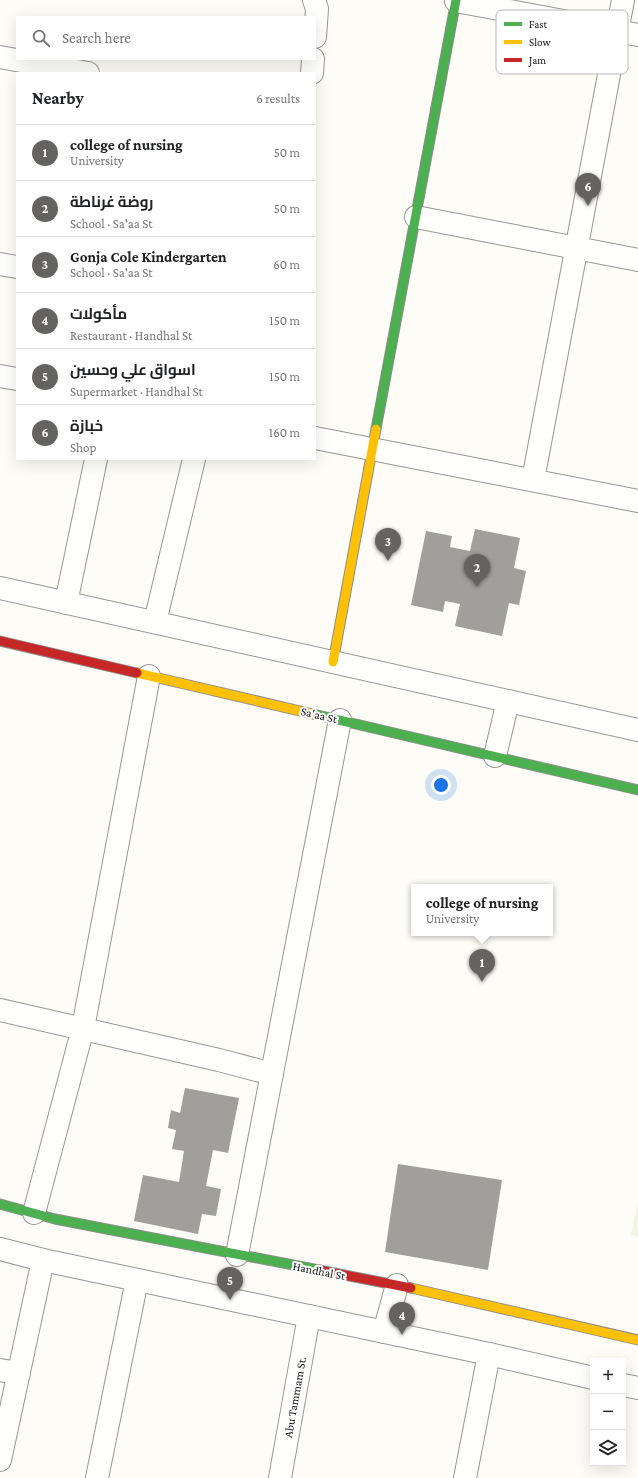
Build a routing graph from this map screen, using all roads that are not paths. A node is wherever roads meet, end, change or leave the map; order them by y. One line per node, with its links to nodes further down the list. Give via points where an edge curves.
1 (314, 0): 6 (street, via 317,9)
2 (456, 0): 4 (street); 16 (street)
3 (622, 0): 5 (street)
4 (508, 10)
5 (620, 10)
6 (316, 23)
7 (628, 33): 8 (street)
8 (638, 35)
9 (0, 57): 10 (street)
10 (16, 60)
11 (16, 60): 13 (street)
12 (313, 60): 14 (street)
13 (82, 72)
14 (312, 72)
15 (609, 74): 17 (street)
16 (416, 217): 17 (street); 24 (street)
17 (576, 248): 18 (street); 27 (street)
18 (638, 260)
19 (0, 264): 20 (street)
20 (16, 267)
21 (0, 376): 22 (street)
22 (16, 379)
23 (316, 438): 24 (street)
24 (372, 449): 27 (street); 33 (street)
25 (96, 460): 30 (street)
26 (194, 460): 31 (street)
27 (533, 480): 28 (street)
28 (638, 501)
29 (0, 588): 30 (street)
30 (66, 603): 31 (street)
31 (155, 622): 33 (street)
32 (0, 641): 34 (street, Sa'aa St)
33 (333, 662): 35 (street)
34 (149, 676): 36 (street, Sa'aa St); 41 (street)
35 (508, 701): 37 (street); 38 (street)
36 (340, 720): 38 (street, Sa'aa St); 42 (street)
37 (638, 730)
38 (495, 756): 39 (street, Sa'aa St)
39 (638, 790)
40 (0, 1010): 41 (street)
41 (84, 1028): 42 (street); 44 (street)
42 (272, 1074): 46 (street)
43 (0, 1204): 44 (street, Handhal St)
44 (34, 1213): 46 (street, Handhal St)
45 (0, 1248): 47 (street)
46 (237, 1255): 49 (street, Handhal St)
47 (43, 1260): 48 (street); 54 (street)
48 (137, 1280): 50 (street); 59 (street)
49 (397, 1286): 51 (street); 52 (street, Handhal St)
50 (309, 1316): 51 (street); 60 (street, Abu Tammam St.)
51 (384, 1332): 53 (street)
52 (638, 1340)
53 (489, 1354): 55 (street); 61 (street)
54 (9, 1372): 58 (street)
55 (590, 1377)
56 (626, 1386): 57 (street)
57 (638, 1388)
58 (0, 1460)
59 (97, 1478)
60 (280, 1478)
61 (465, 1478)

